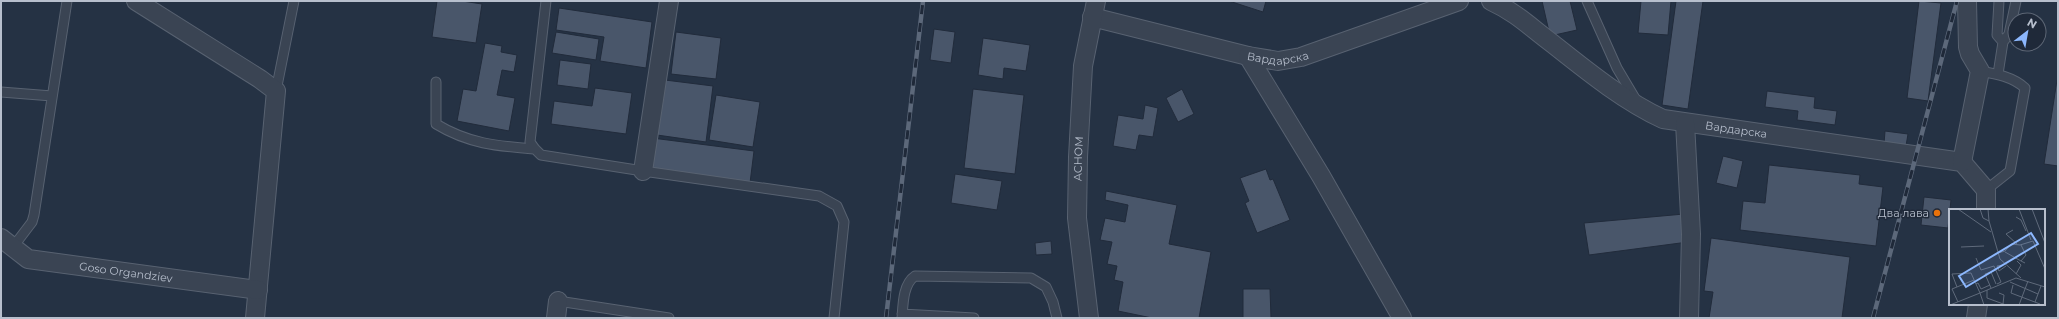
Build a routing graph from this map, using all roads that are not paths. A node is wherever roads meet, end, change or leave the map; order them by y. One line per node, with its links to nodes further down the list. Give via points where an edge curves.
1 (67, 1): 20 (lane)
2 (136, 1): 18 (street)
3 (294, 1): 18 (lane)
4 (546, 1): 23 (lane, via 530,142)
5 (669, 1): 25 (street)
6 (1459, 1): 14 (street, Вардарска, via 1301,57 1278,61)
7 (1491, 1): 21 (street, Вардарска, via 1511,11)
8 (1587, 1): 21 (lane, via 1617,68)
9 (1967, 1): 15 (street, via 1968,47)
10 (1999, 1): 13 (lane, via 1997,35)
11 (2016, 1): 13 (lane, via 2009,34)
12 (1094, 9): 14 (street, Вардарска); 38 (street, АСНОМ, via 1084,66 1077,195 1077,218)
13 (2003, 42): 16 (lane)
14 (1248, 56): 39 (street, via 1322,176)
15 (1980, 71): 16 (lane); 24 (street)
16 (1998, 74): 26 (lane, via 2019,82 2026,88 2010,171)
17 (436, 82): 23 (lane, via 436,124 455,135 493,146)
18 (276, 91): 29 (street)
19 (1, 92): 20 (lane)
20 (52, 96): 28 (lane, via 32,222)
21 (1642, 110): 22 (street, Вардарска, via 1663,120)
22 (1685, 123): 24 (street, Вардарска); 40 (street, via 1692,234)
23 (535, 149): 25 (lane, via 542,154)
24 (1962, 162): 26 (street)
25 (643, 171): 35 (lane, via 819,196 837,206 844,222)
26 (1986, 190): 27 (street)
27 (1986, 209)
28 (7, 242): 29 (street, Goso Organdziev, via 28,259)
29 (258, 290): 33 (street)
30 (1978, 305): 41 (street)
31 (557, 309): 34 (lane)
32 (902, 316): 36 (lane); 37 (lane, via 906,286 915,276 1031,278 1046,287)
33 (256, 318)
34 (669, 318)
35 (834, 318)
36 (974, 318)
37 (1057, 318)
38 (1090, 318)
39 (1402, 318)
40 (1689, 318)
41 (1976, 318)

